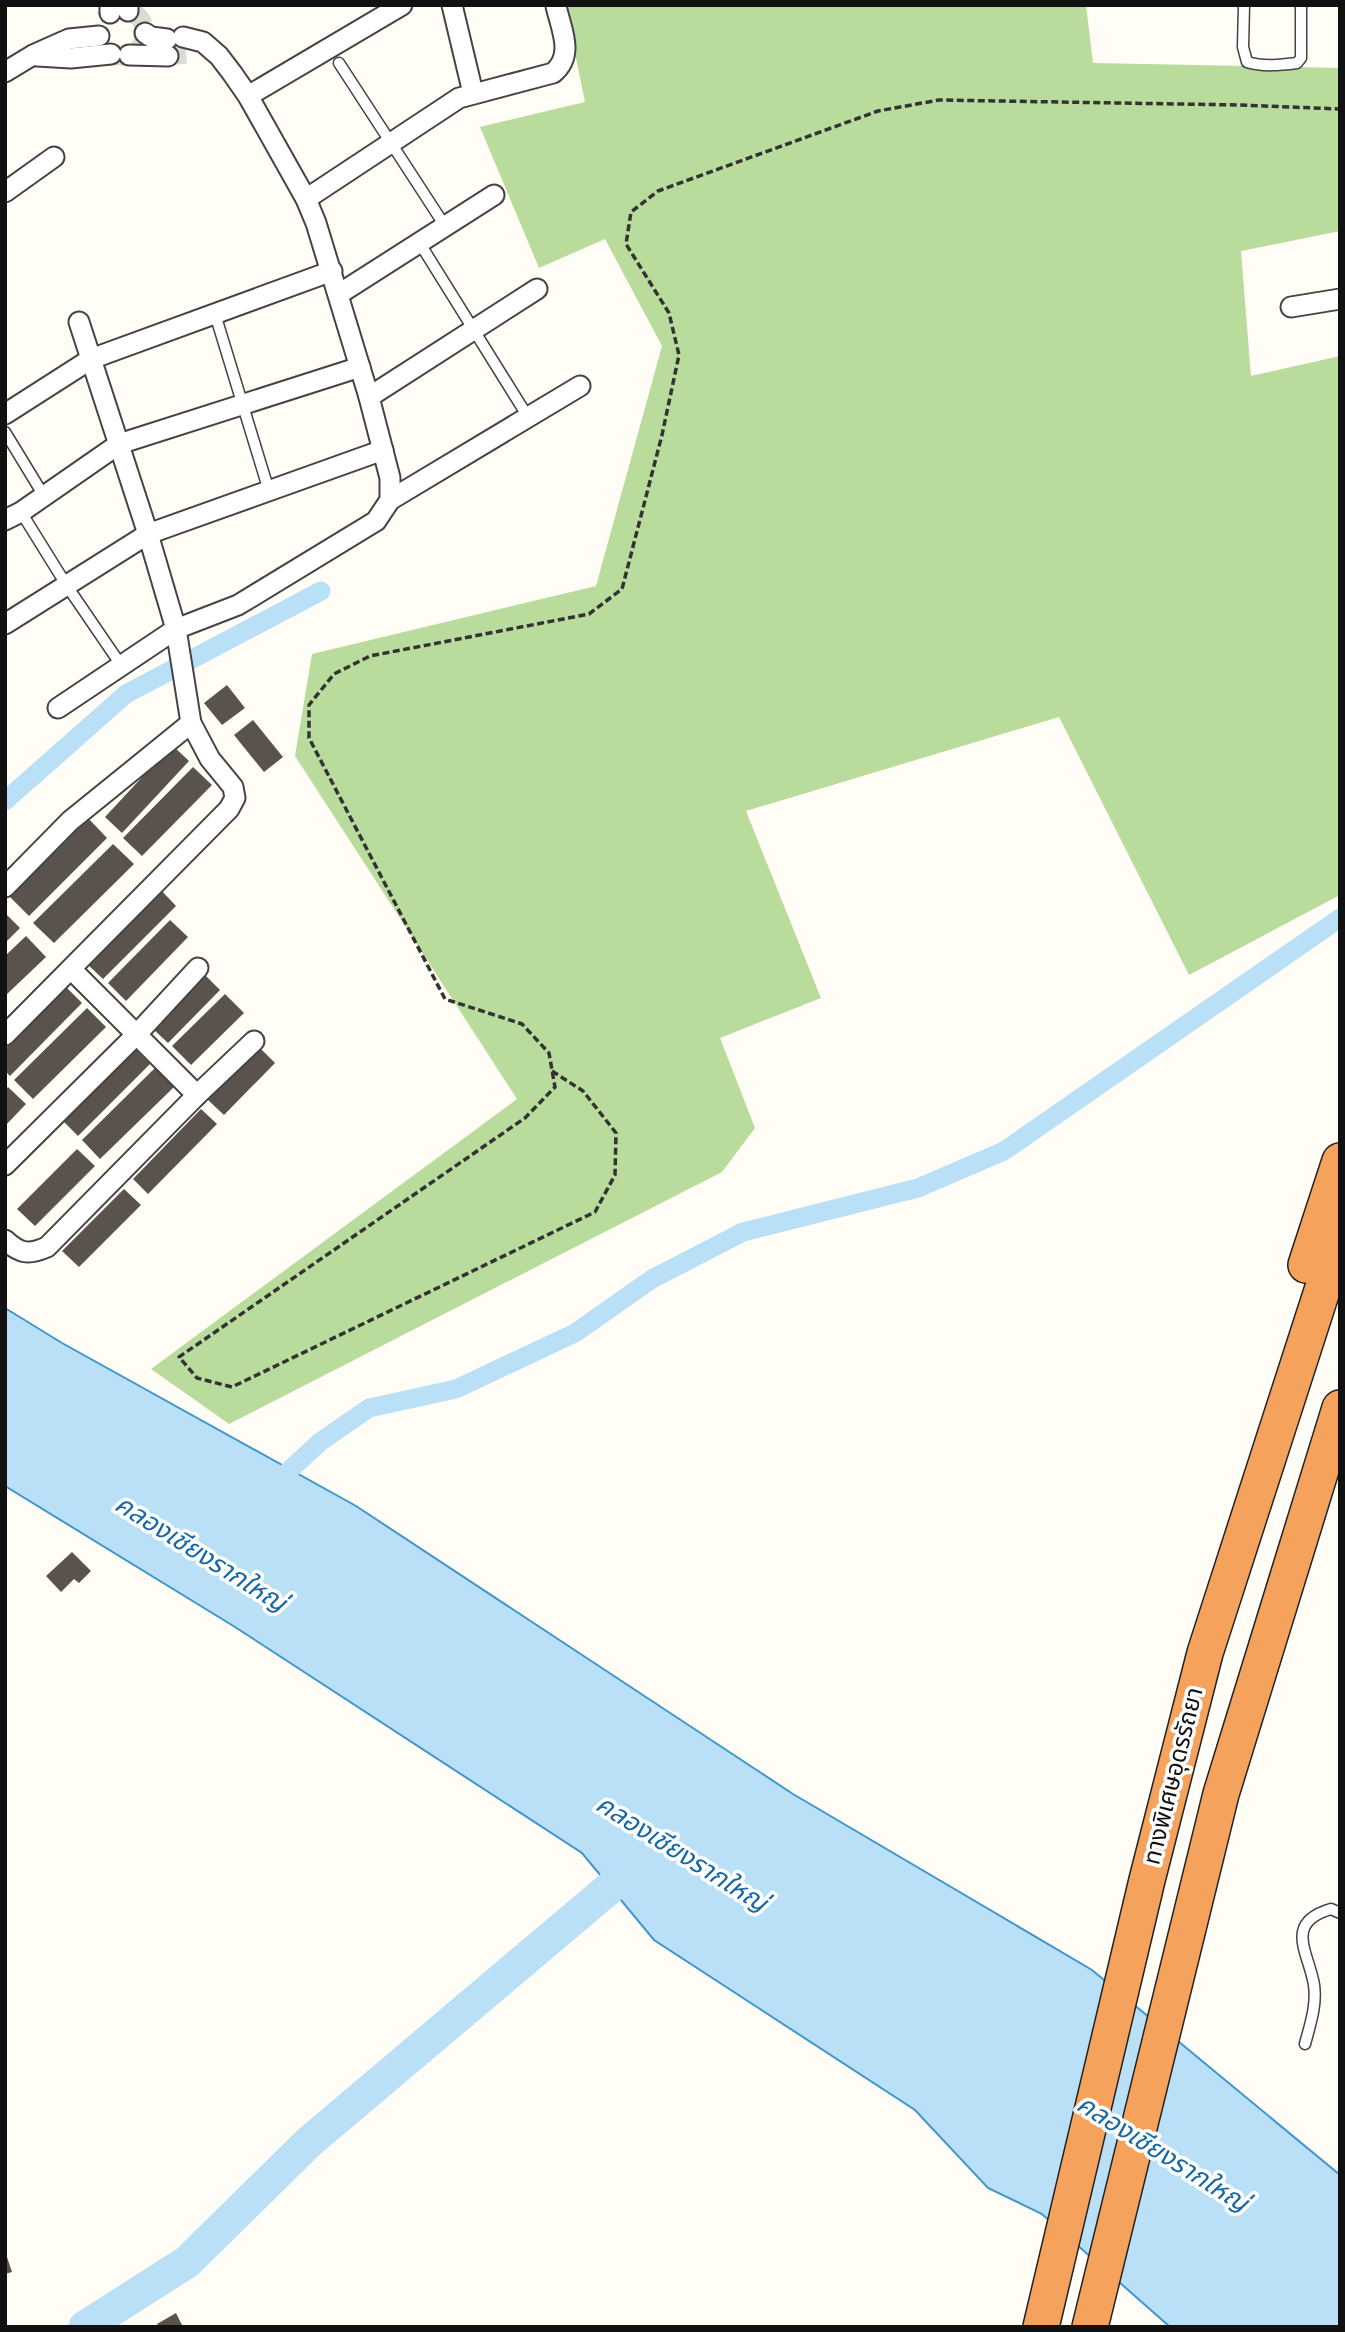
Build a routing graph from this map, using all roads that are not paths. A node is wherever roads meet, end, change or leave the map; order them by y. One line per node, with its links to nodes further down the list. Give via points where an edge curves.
1 (402, 5): 13 (street)
2 (453, 5): 12 (street)
3 (1244, 5): 4 (lane, via 1247,62 1282,65 1301,58)
4 (1301, 5)
5 (556, 6): 12 (street, via 566,55 562,66 553,73)
6 (145, 33): 8 (street)
7 (99, 36): 9 (street, via 69,39)
8 (176, 46): 9 (street, via 71,58); 13 (street, via 203,42)
9 (33, 55): 11 (street)
10 (339, 63): 14 (lane)
11 (5, 72)
12 (473, 93): 14 (street)
13 (248, 96): 18 (street)
14 (390, 143): 18 (street); 19 (lane)
15 (54, 157): 16 (street)
16 (5, 192)
17 (494, 195): 19 (street)
18 (306, 199): 21 (street)
19 (445, 226): 20 (street)
20 (419, 243): 23 (street); 28 (lane)
21 (332, 271): 23 (street); 26 (street)
22 (537, 289): 28 (street)
23 (339, 294): 30 (street)
24 (1340, 299): 25 (street)
25 (1290, 307)
26 (215, 314): 29 (street); 33 (lane)
27 (79, 322): 29 (street)
28 (473, 330): 32 (street); 35 (lane)
29 (91, 359): 34 (street); 37 (street)
30 (360, 367): 32 (street); 33 (street)
31 (580, 386): 35 (street)
32 (369, 397): 38 (street)
33 (242, 405): 37 (street); 39 (lane)
34 (5, 414)
35 (528, 417): 41 (street)
36 (5, 432): 40 (lane)
37 (119, 444): 40 (street); 43 (street)
38 (383, 450): 39 (street); 41 (street)
39 (269, 491): 43 (street)
40 (44, 496): 42 (street)
41 (390, 500): 46 (street, via 376,521 238,605)
42 (13, 516): 44 (lane)
43 (148, 534): 44 (street); 46 (street)
44 (67, 586): 45 (street); 47 (lane)
45 (5, 624)
46 (176, 629): 47 (street); 49 (street)
47 (121, 665): 48 (street)
48 (58, 708)
49 (191, 723): 50 (street, via 71,821); 52 (street, via 210,759 233,787 235,798)
50 (5, 887)
51 (198, 968): 53 (street)
52 (71, 969): 53 (street); 54 (street)
53 (137, 1034): 56 (street); 58 (street)
54 (5, 1035)
55 (254, 1041): 56 (street)
56 (197, 1095): 60 (street, via 47,1247 32,1254 17,1251)
57 (1340, 1161): 62 (highway, via 1256,1419 1229,1524)
58 (5, 1165)
59 (1340, 1236): 62 (highway, ทางพิเศษอุดรรัถยา)
60 (5, 1240)
61 (1340, 1408): 66 (highway, ทางพิเศษอุดรรัถยา, via 1221,1794)
62 (1205, 1654): 65 (highway, ทางพิเศษอุดรรัถยา)
63 (1340, 1913): 64 (lane, via 1331,1909 1317,1913 1306,1926 1301,1943 1314,1986)
64 (1305, 2045)
65 (1041, 2327)
66 (1090, 2327)

